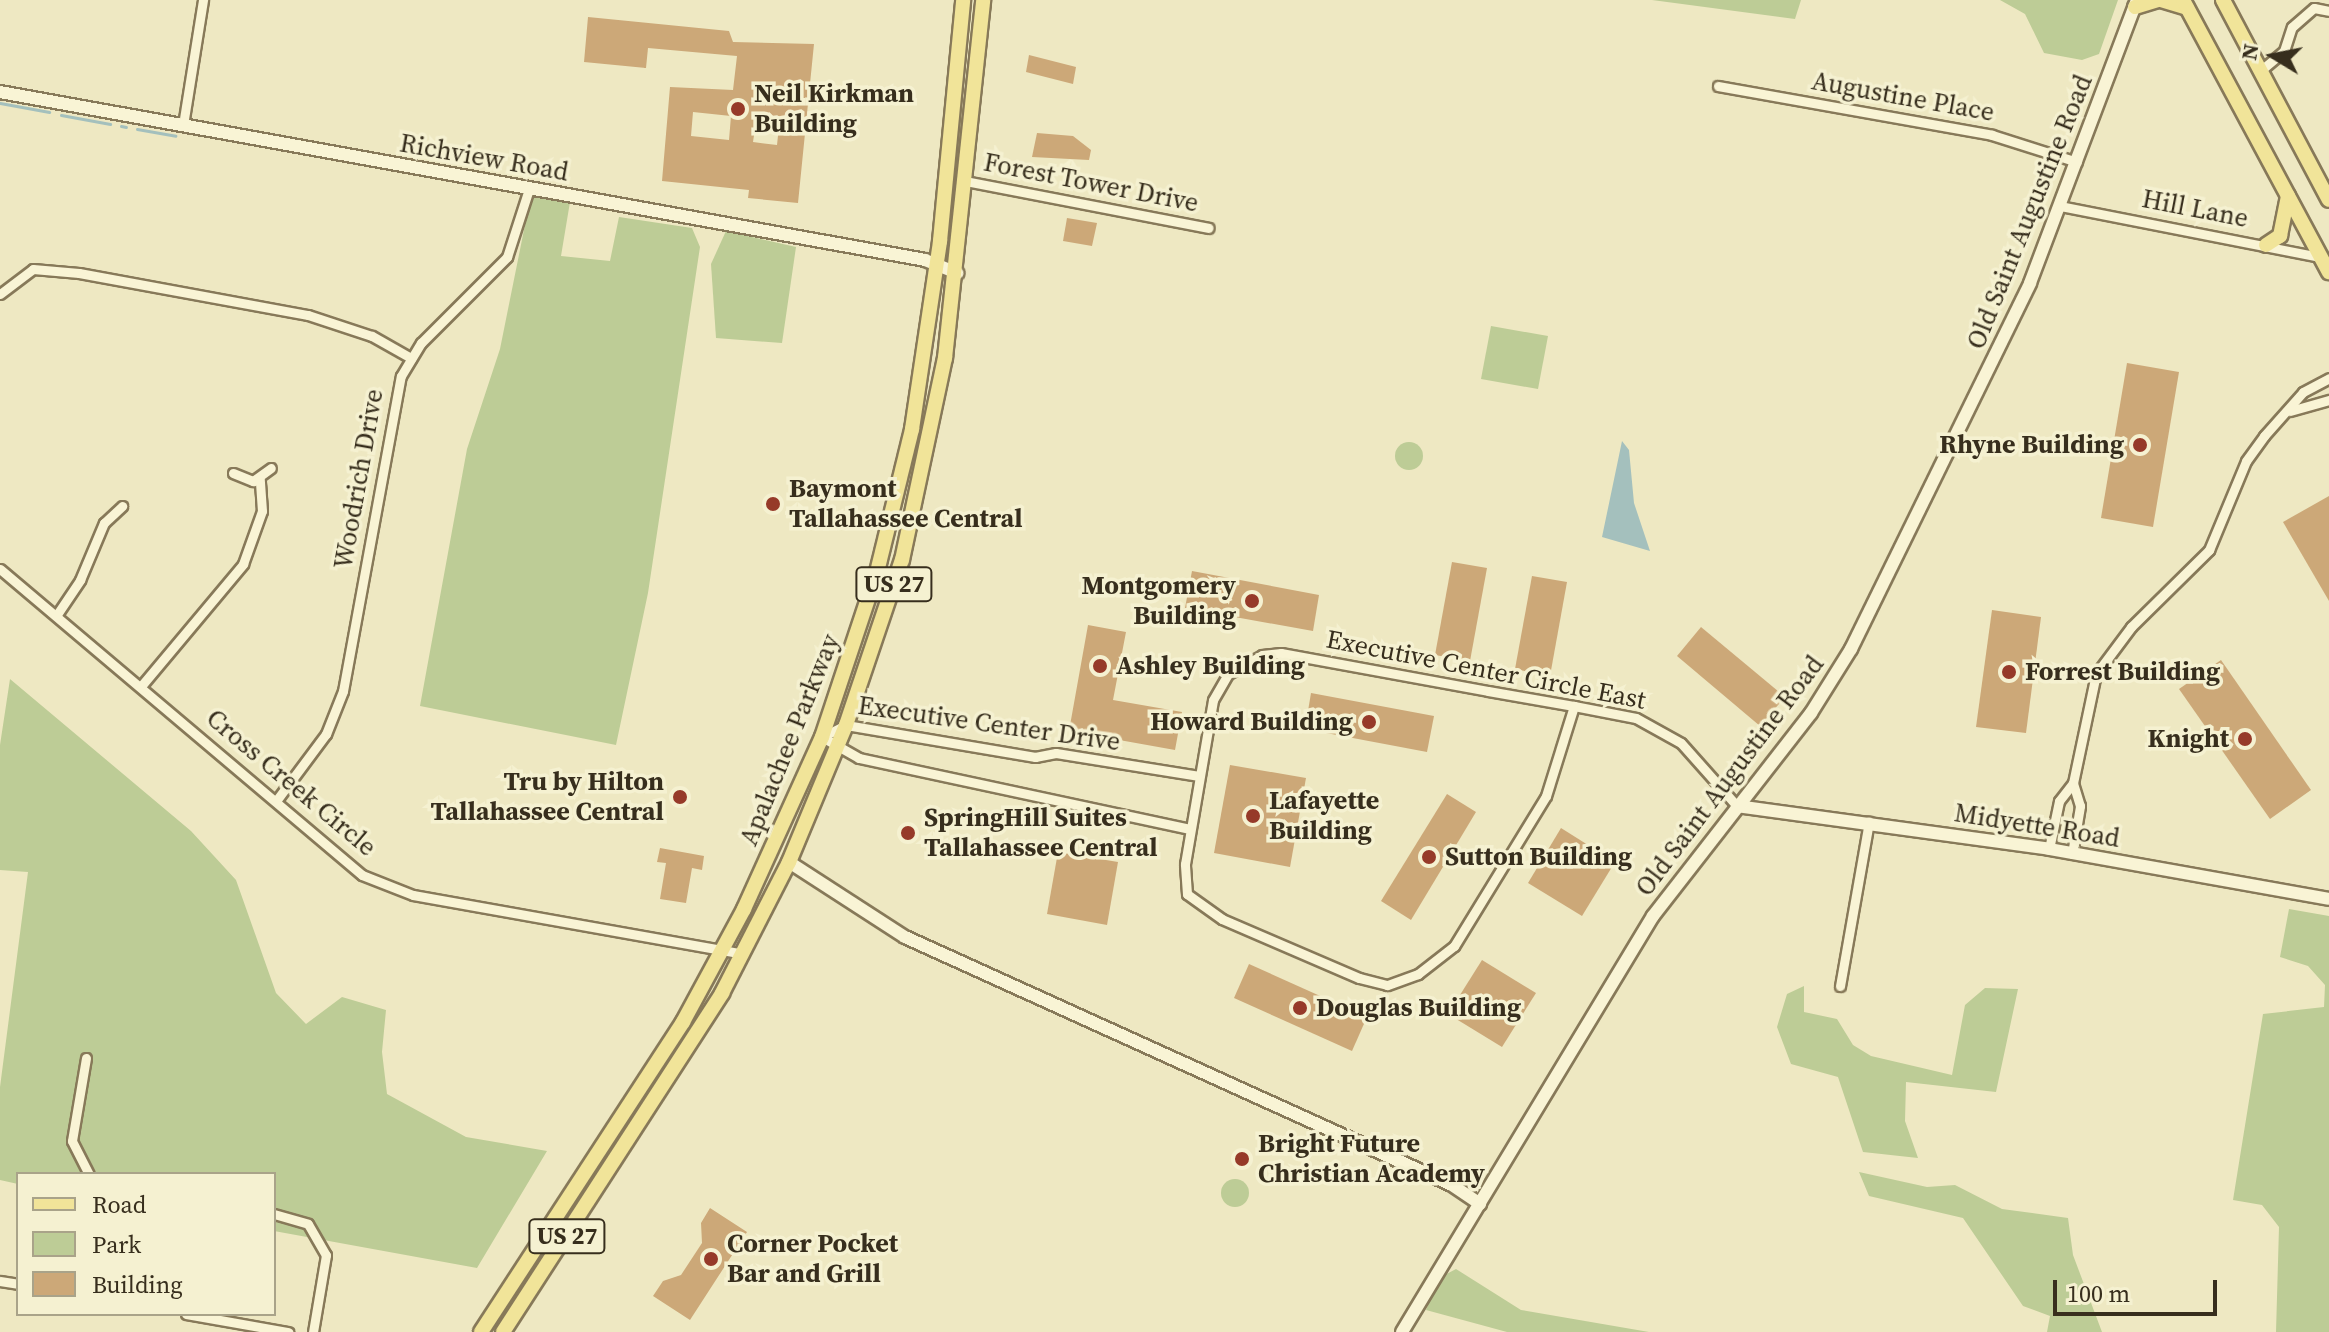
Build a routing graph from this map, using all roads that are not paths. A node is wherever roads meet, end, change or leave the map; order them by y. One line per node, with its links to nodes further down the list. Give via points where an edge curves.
1 (203, 0): 14 (street)
2 (963, 0): 10 (main road, Apalachee Parkway / US 27)
3 (2160, 0): 6 (main road); 7 (main road)
4 (2223, 0): 11 (main road)
5 (983, 1): 10 (main road); 16 (main road, Apalachee Parkway / US 27)
6 (2136, 3): 15 (street, Old Saint Augustine Road)
7 (2185, 4): 18 (main road)
8 (2313, 4): 9 (street); 11 (street, via 2292,27 2284,51)
9 (2329, 11)
10 (961, 23): 24 (main road, Apalachee Parkway / US 27)
11 (2260, 71): 19 (main road)
12 (1718, 86): 15 (street, Augustine Place, via 1992,135)
13 (0, 92): 14 (street, Richview Road)
14 (183, 125): 17 (street, Richview Road)
15 (2077, 162): 20 (street, Old Saint Augustine Road)
16 (965, 181): 21 (street, Forest Tower Drive); 26 (main road, Apalachee Parkway / US 27)
17 (529, 189): 24 (street, Richview Road); 28 (street, Woodrich Drive, via 519,236 507,257)
18 (2288, 195): 22 (main road, via 2280,236); 23 (main road)
19 (2329, 200)
20 (2060, 206): 22 (street, Hill Lane); 48 (street, Old Saint Augustine Road, via 2010,326 1851,649 1811,713)
21 (1209, 228)
22 (2266, 245): 23 (street, Hill Lane)
23 (2321, 257): 25 (main road)
24 (938, 265): 26 (street, Richview Road); 35 (main road, Apalachee Parkway / US 27)
25 (2329, 272)
26 (958, 273): 37 (main road, Apalachee Parkway / US 27)
27 (0, 294): 28 (street, via 33,269 79,273 308,315 372,336)
28 (411, 358): 47 (street, Woodrich Drive, via 394,403 343,691 326,734)
29 (2329, 378): 31 (street, via 2303,392)
30 (2329, 400): 31 (street)
31 (2290, 411): 46 (street, via 2246,461 2209,550 2108,654 2087,706)
32 (271, 468): 34 (street)
33 (233, 473): 34 (street)
34 (260, 479): 40 (street, via 262,511 243,564)
35 (899, 487): 37 (main road); 43 (main road, Apalachee Parkway / US 27)
36 (122, 506): 39 (street, via 104,523 80,580)
37 (910, 529): 42 (main road, Apalachee Parkway / US 27)
38 (0, 569): 39 (street, Cross Creek Circle)
39 (58, 613): 40 (street, Cross Creek Circle)
40 (142, 685): 47 (street, Cross Creek Circle)
41 (1574, 706): 45 (street, Executive Center Circle East, via 1281,653 1228,674 1213,700); 48 (street, Executive Center Circle East, via 1636,718 1671,736); 50 (street, via 1546,796 1454,946 1433,965 1397,983 1359,978 1203,909 1185,888)
42 (846, 725): 43 (street, Executive Center Drive); 44 (main road, Apalachee Parkway / US 27); 45 (street, Executive Center Drive, via 1035,757 1056,753)
43 (822, 737): 44 (street, Executive Center Drive); 55 (main road, Apalachee Parkway / US 27)
44 (837, 750): 50 (street, Executive Center Drive); 53 (main road, Apalachee Parkway / US 27)
45 (1199, 776): 50 (street)
46 (2073, 783): 51 (street, via 2059,801); 52 (street, via 2080,806)
47 (276, 801): 55 (street, Cross Creek Circle, via 340,859 387,887)
48 (1737, 806): 49 (street, Midyette Road); 60 (street, Old Saint Augustine Road, via 1631,950)
49 (1869, 822): 51 (street, Midyette Road); 57 (street)
50 (1190, 829)
51 (2049, 849): 52 (street, Midyette Road)
52 (2072, 854): 54 (street, Midyette Road)
53 (789, 862): 56 (main road, Apalachee Parkway / US 27); 60 (street, via 905,937 1452,1185)
54 (2329, 899)
55 (722, 951): 56 (street, Cross Creek Circle); 65 (main road, Apalachee Parkway / US 27, via 659,1062)
56 (743, 954): 66 (main road, Apalachee Parkway / US 27, via 660,1096)
57 (1840, 986)
58 (86, 1058): 59 (street, via 72,1141)
59 (88, 1172)
60 (1480, 1204): 67 (street, Old Saint Augustine Road)
61 (276, 1215): 64 (street, via 308,1224 326,1255)
62 (197, 1316): 63 (street)
63 (288, 1332)
64 (313, 1332)
65 (481, 1332)
66 (503, 1332)
67 (1402, 1332)

